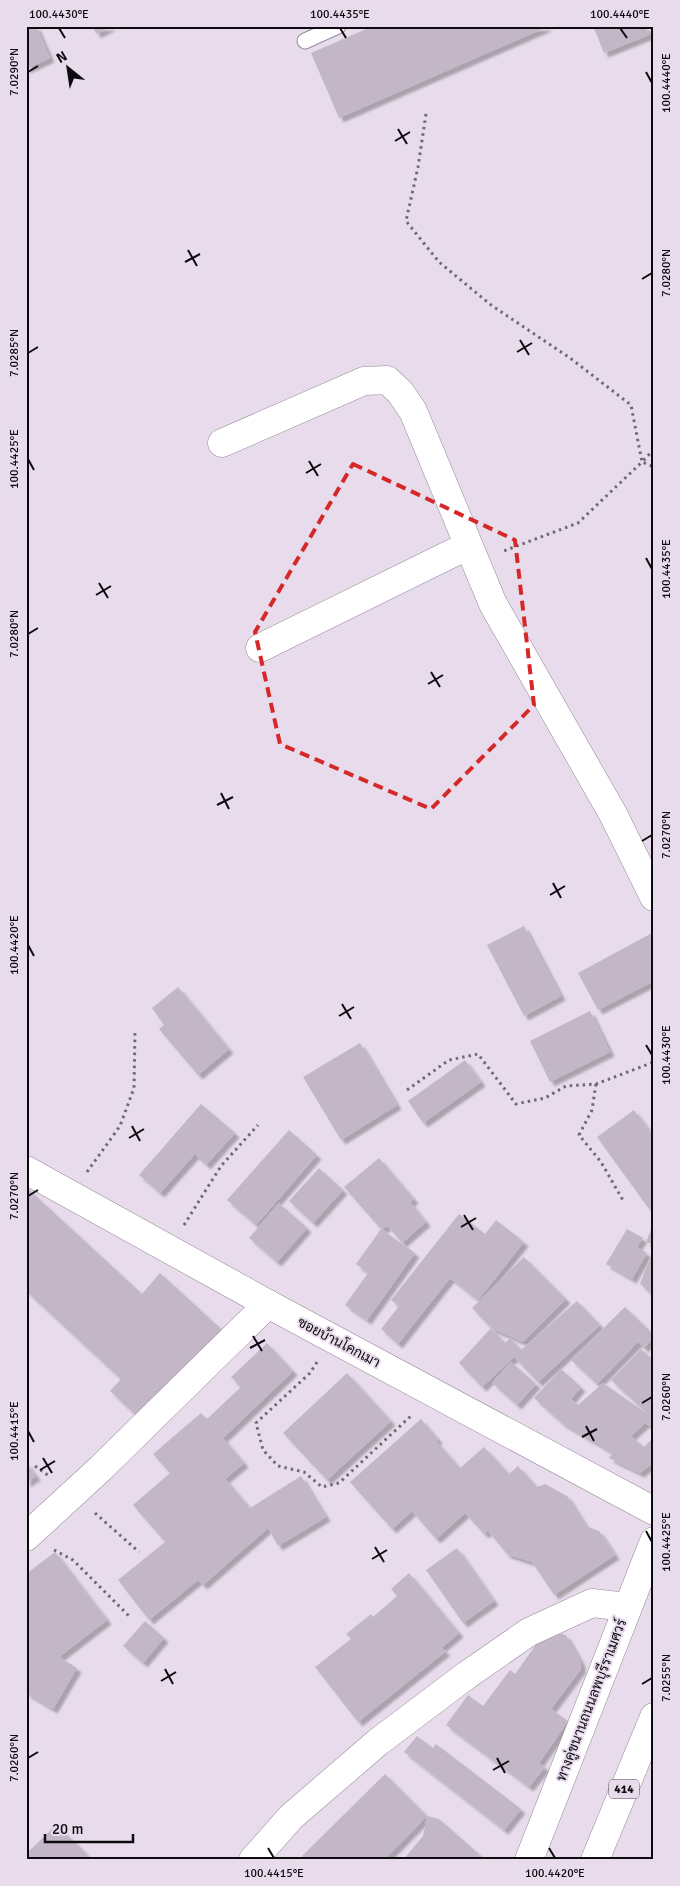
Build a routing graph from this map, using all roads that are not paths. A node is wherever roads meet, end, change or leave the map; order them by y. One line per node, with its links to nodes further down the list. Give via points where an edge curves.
1 (338, 26): 2 (lane)
2 (305, 41)
3 (222, 443): 4 (street, via 364,381 387,380 413,411)
4 (471, 554): 5 (street); 6 (street, via 493,604 613,814)
5 (260, 648)
6 (654, 897)
7 (26, 1170): 8 (street, ซอยบ้านโคกเมา)
8 (268, 1304): 9 (street, ซอยบ้านโคกเมา); 10 (street)
9 (654, 1511)
10 (26, 1537)
11 (654, 1541): 12 (street, ทางคู่ขนานถนนลพบุรีราเมศวร์)
12 (627, 1608): 14 (street, via 592,1602 529,1632 378,1742 291,1817); 15 (street, ทางคู่ขนานถนนลพบุรีราเมศวร์)
13 (654, 1717): 16 (street, 414)
14 (253, 1860)
15 (529, 1860)
16 (595, 1860)

